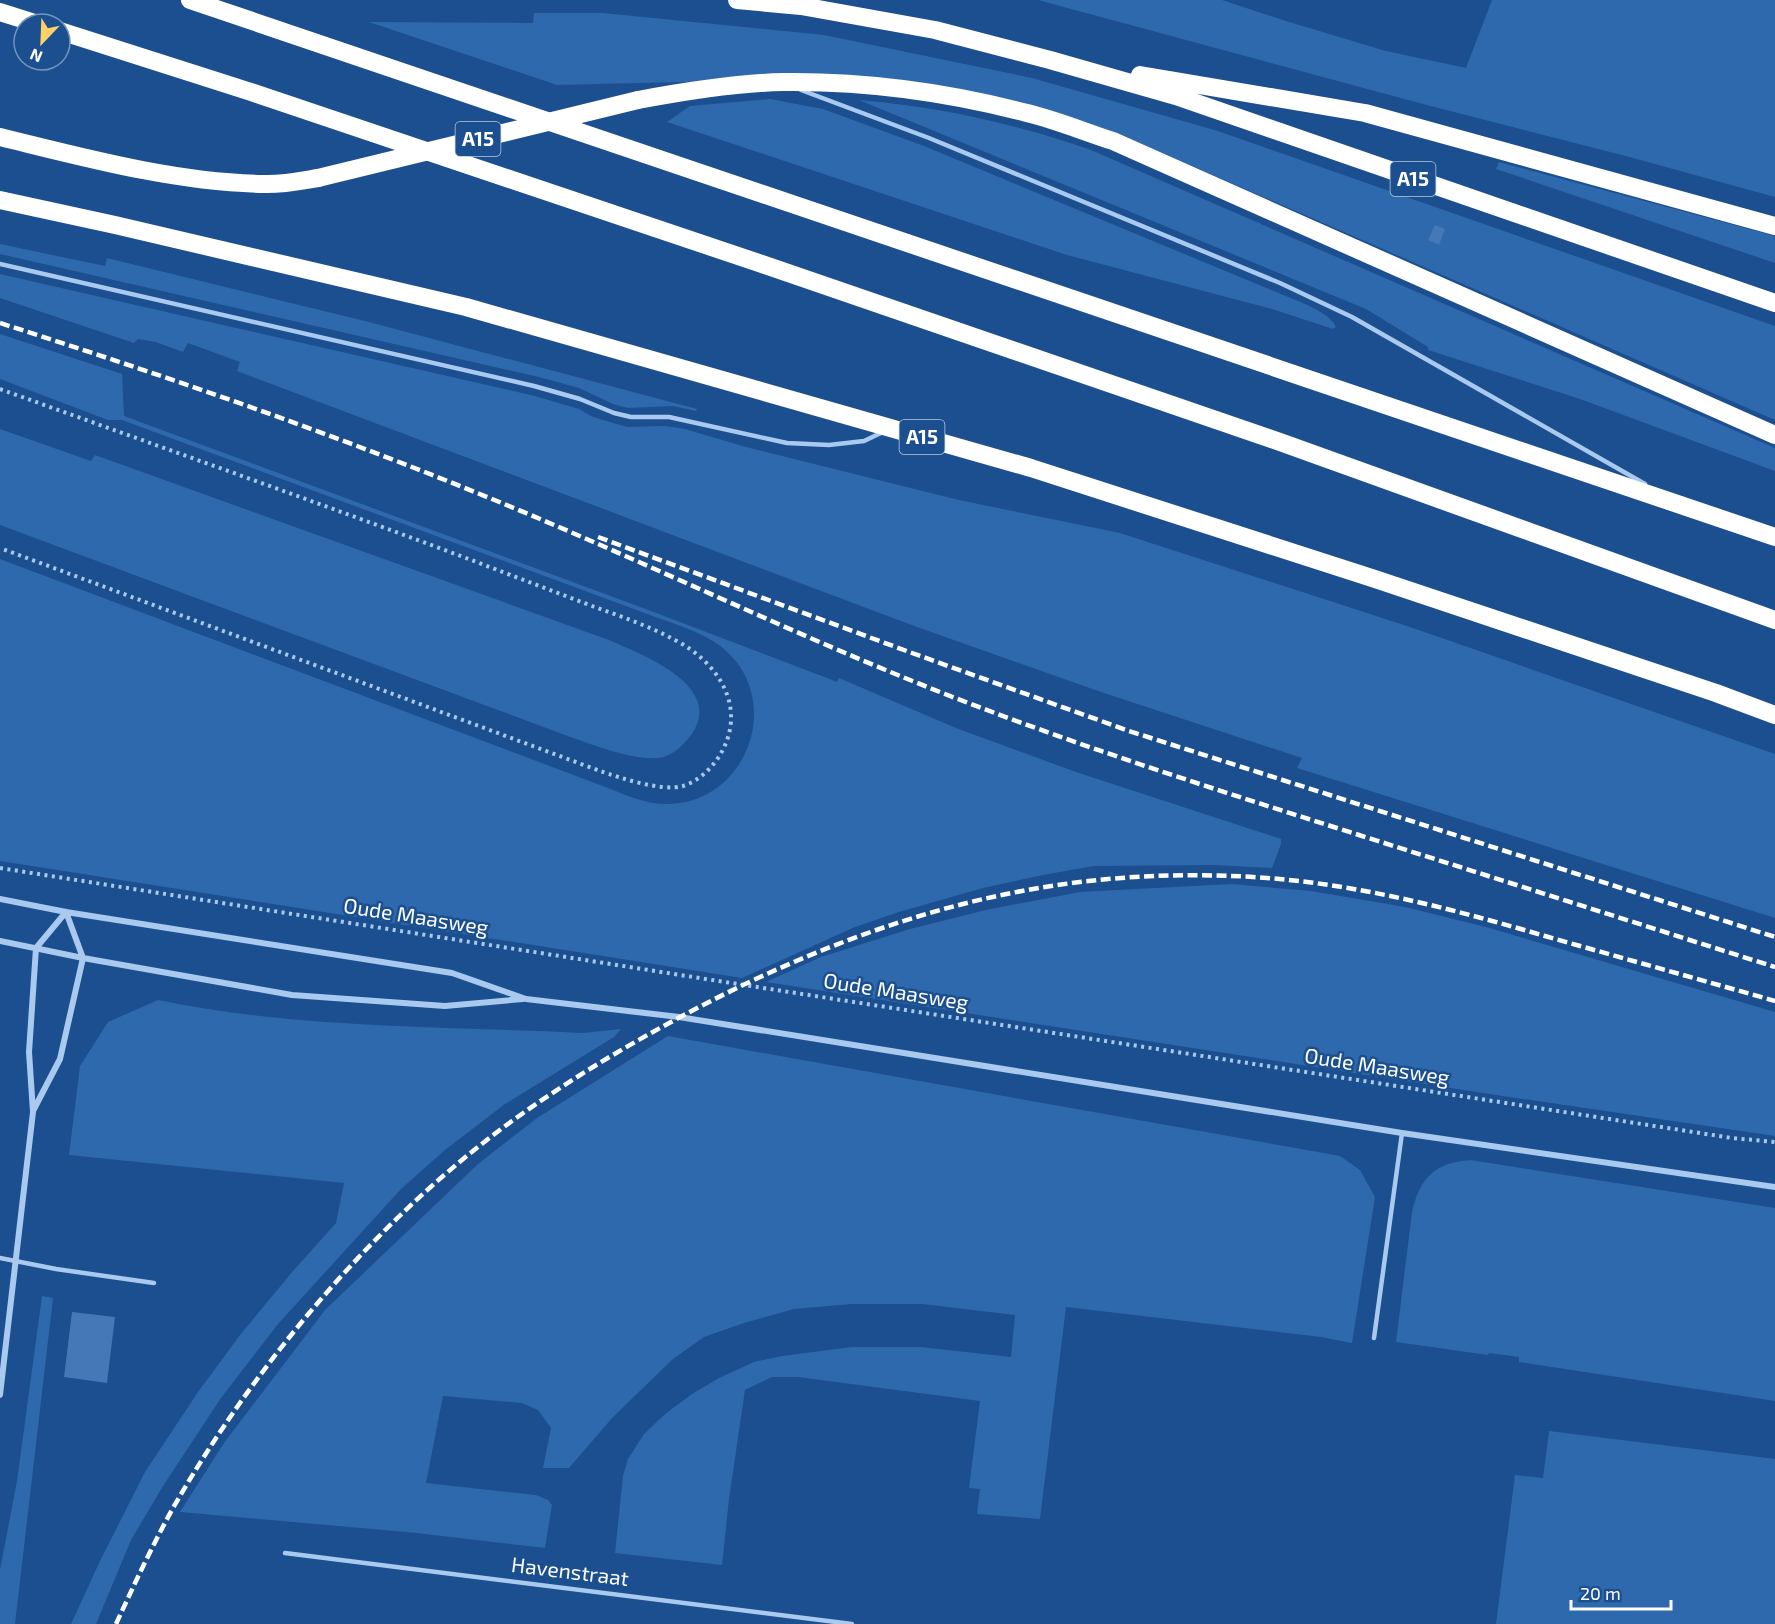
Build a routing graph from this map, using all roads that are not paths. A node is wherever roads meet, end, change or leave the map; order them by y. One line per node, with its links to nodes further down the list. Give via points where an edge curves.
1 (190, 0): 15 (highway, A15)
2 (737, 0): 4 (highway, A15, via 801,6 935,30)
3 (72, 35): 17 (highway, A15, via 756,262 1269,438)
4 (1050, 60): 8 (highway, A15, via 1365,113); 10 (highway, A15, via 1176,96)
5 (782, 82): 6 (highway, A15, bridge, via 690,90 638,100 318,178 266,184 201,181); 12 (highway, A15, via 887,86 968,99 1028,113 1113,141); 13 (lane, via 929,138 1319,301)
6 (0, 137)
7 (0, 200): 11 (highway, A15, via 466,307)
8 (1775, 226)
9 (0, 264): 11 (lane, via 534,386 631,417 669,417 787,443 829,445 864,441)
10 (1775, 303)
11 (891, 428): 18 (highway, A15, via 1042,471 1375,579)
12 (1775, 435)
13 (1647, 486)
14 (1658, 492): 15 (lane)
15 (1678, 503): 16 (highway, A15)
16 (1775, 537)
17 (1775, 620)
18 (1775, 715)
19 (0, 898): 20 (street)
20 (66, 912): 22 (street); 23 (street); 24 (street, via 452,974)
21 (0, 941): 22 (street)
22 (36, 948): 23 (street); 25 (street, via 29,1052)
23 (83, 958): 24 (street, via 292,995 445,1006); 25 (street, via 60,1059)
24 (526, 999): 26 (street, via 680,1017)
25 (33, 1112): 29 (street)
26 (1402, 1132): 27 (street); 31 (lane)
27 (1775, 1186)
28 (0, 1258): 29 (lane)
29 (16, 1261): 30 (lane); 32 (street)
30 (154, 1283)
31 (1374, 1338)
32 (2, 1365): 33 (street)
33 (0, 1395)
34 (285, 1553): 35 (lane, Havenstraat)
35 (852, 1624)

